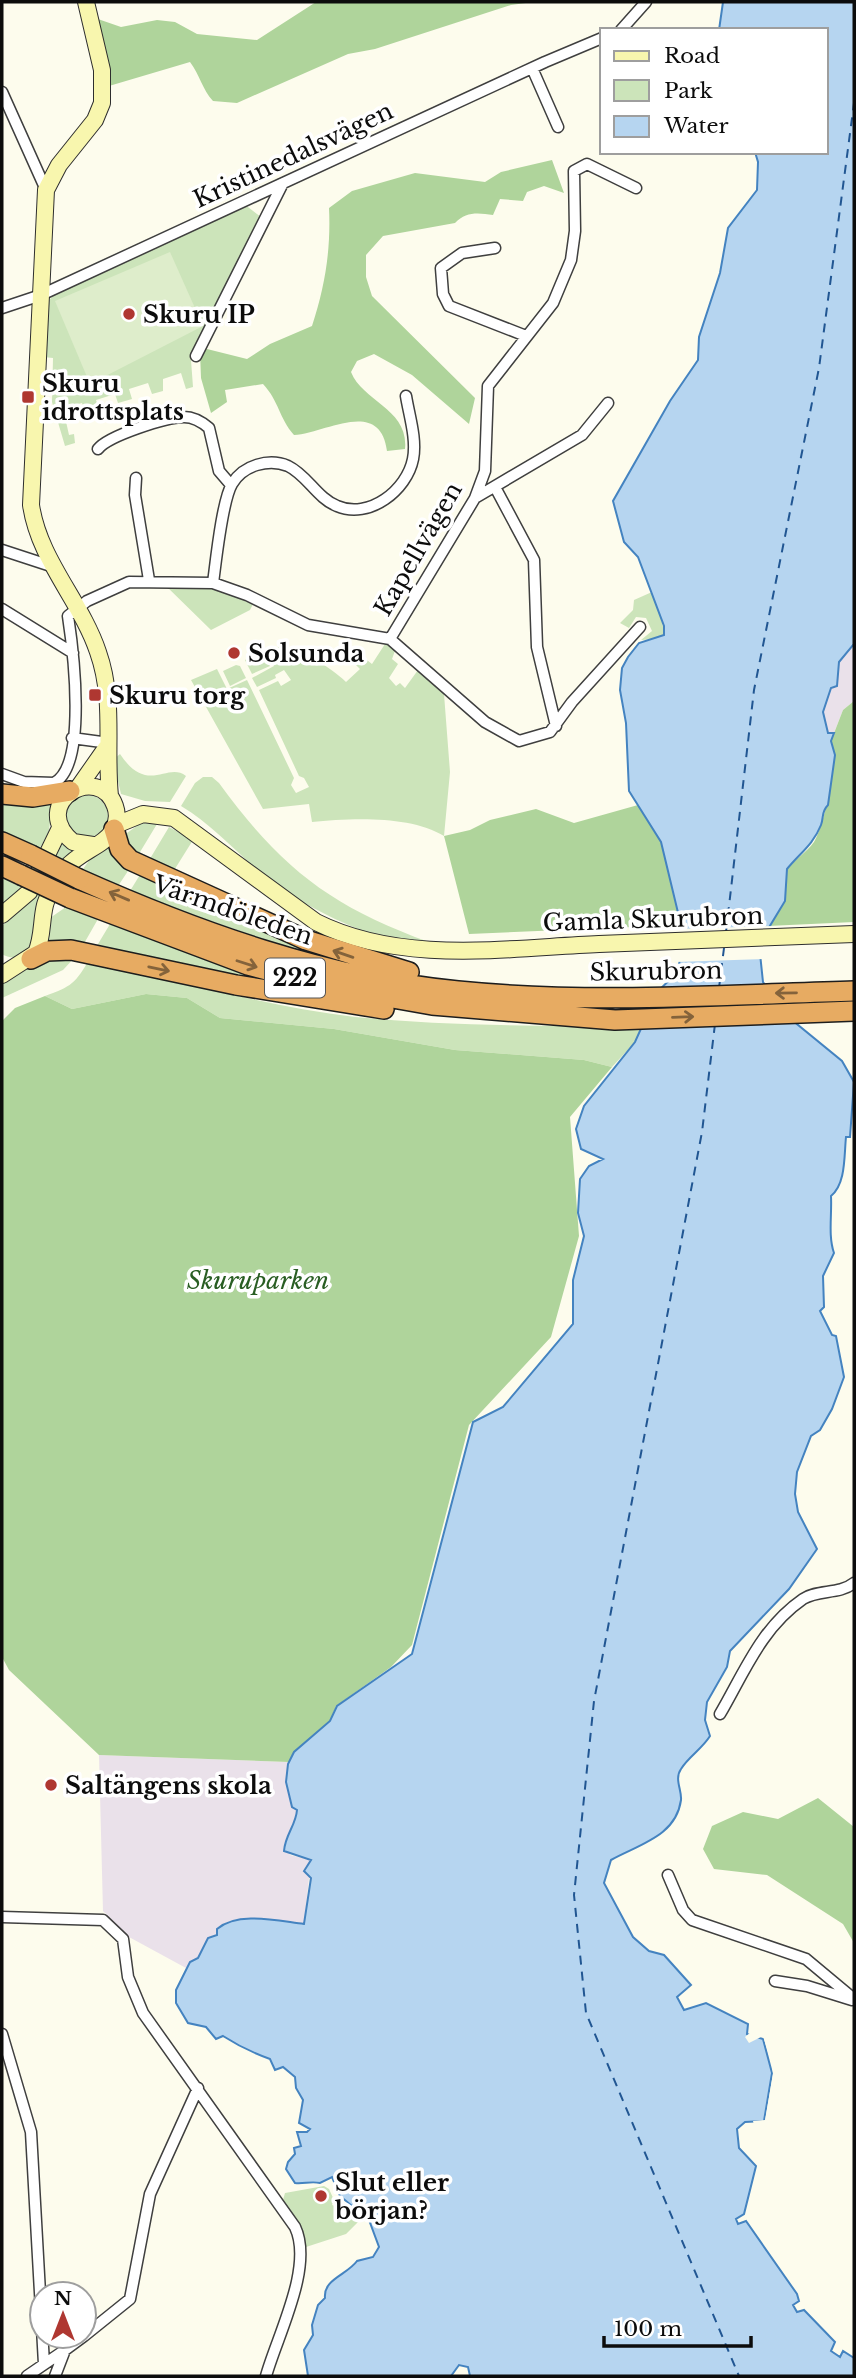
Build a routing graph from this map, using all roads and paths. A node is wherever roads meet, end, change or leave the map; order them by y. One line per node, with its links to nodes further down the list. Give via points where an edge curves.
1 (86, 2): 10 (main road, via 102,70 102,103)
2 (646, 2): 3 (street)
3 (623, 28)
4 (600, 39): 5 (street, Kristinedalsvägen)
5 (532, 68): 7 (street); 8 (street, Kristinedalsvägen)
6 (2, 92): 10 (street)
7 (558, 127)
8 (283, 183): 12 (street, Kristinedalsvägen); 15 (street)
9 (636, 188): 14 (street, Kapellvägen, via 587,164 574,170 571,260 553,303)
10 (46, 190): 12 (main road)
11 (495, 248): 14 (street, via 462,253 441,268 443,294 449,306)
12 (41, 295): 13 (street, Kristinedalsvägen); 24 (main road, via 31,505)
13 (2, 307)
14 (526, 336): 22 (street, Kapellvägen, via 488,386 485,471)
15 (196, 356)
16 (406, 396): 20 (street, via 413,460 401,483 383,501 362,510 340,508 277,462 253,467)
17 (608, 403): 21 (street, via 582,435)
18 (98, 449): 20 (street, via 112,438 173,419 198,420 209,428 219,471)
19 (136, 478): 25 (street)
20 (232, 485): 26 (street)
21 (495, 487): 22 (street); 32 (street, via 534,560 537,647)
22 (475, 498): 30 (street, Kapellvägen)
23 (2, 550): 24 (street)
24 (54, 567): 27 (main road)
25 (149, 580): 26 (street); 27 (street, via 109,589)
26 (213, 583): 30 (street, via 308,625)
27 (76, 607): 31 (street, via 68,616); 34 (main road, via 104,673)
28 (2, 609): 31 (street)
29 (640, 627): 32 (street)
30 (390, 639): 32 (street, via 505,735 519,741)
31 (73, 653): 33 (street, via 77,689)
32 (556, 726)
33 (72, 738): 34 (street); 35 (street, via 66,771 54,783 24,782)
34 (109, 743): 36 (main road); 38 (main road)
35 (2, 774)
36 (74, 790): 37 (highway, via 33,797); 38 (main road, via 92,787); 41 (main road, via 58,810)
37 (2, 794)
38 (111, 798): 39 (main road); 40 (main road, via 117,812)
39 (170, 813): 40 (main road, via 143,814); 47 (main road, Gamla Skurubron, via 212,836 267,888 316,922 342,935 386,946 454,950)
40 (115, 827): 43 (main road); 52 (highway, one-way to 40, via 394,969 306,940 130,860 120,849)
41 (60, 828): 43 (main road, via 73,842); 45 (main road, via 29,892)
42 (2, 842): 46 (highway, Värmdöleden / 222, one-way to 42, bridge, via 86,882)
43 (93, 845): 49 (main road, via 67,867 46,901 40,944)
44 (2, 866): 46 (highway, Värmdöleden / 222, bridge, via 77,901)
45 (2, 915)
46 (141, 916): 52 (highway, Värmdöleden / 222)
47 (854, 934)
48 (2, 961): 49 (main road)
49 (25, 962): 50 (main road); 52 (highway, one-way to 52, via 47,951 86,952 299,997)
50 (2, 975)
51 (854, 991): 52 (highway, Skurubron / 222, one-way to 52)
52 (459, 1000): 53 (highway, Skurubron, one-way to 53, via 504,1022)
53 (854, 1011)
54 (854, 1583): 55 (street, via 799,1602 752,1653)
55 (720, 1714)
56 (668, 1875): 59 (street, via 692,1920 806,1959)
57 (2, 1917): 61 (street, via 103,1920 123,1939 136,2001)
58 (775, 1981): 59 (street)
59 (854, 2000)
60 (3, 2040): 64 (street, via 31,2132)
61 (198, 2088): 62 (street, via 150,2194 130,2299); 67 (street, via 298,2234 299,2270)
62 (98, 2325)
63 (65, 2350): 64 (street); 66 (street)
64 (44, 2364): 65 (street)
65 (27, 2376)
66 (55, 2376)
67 (266, 2376)

